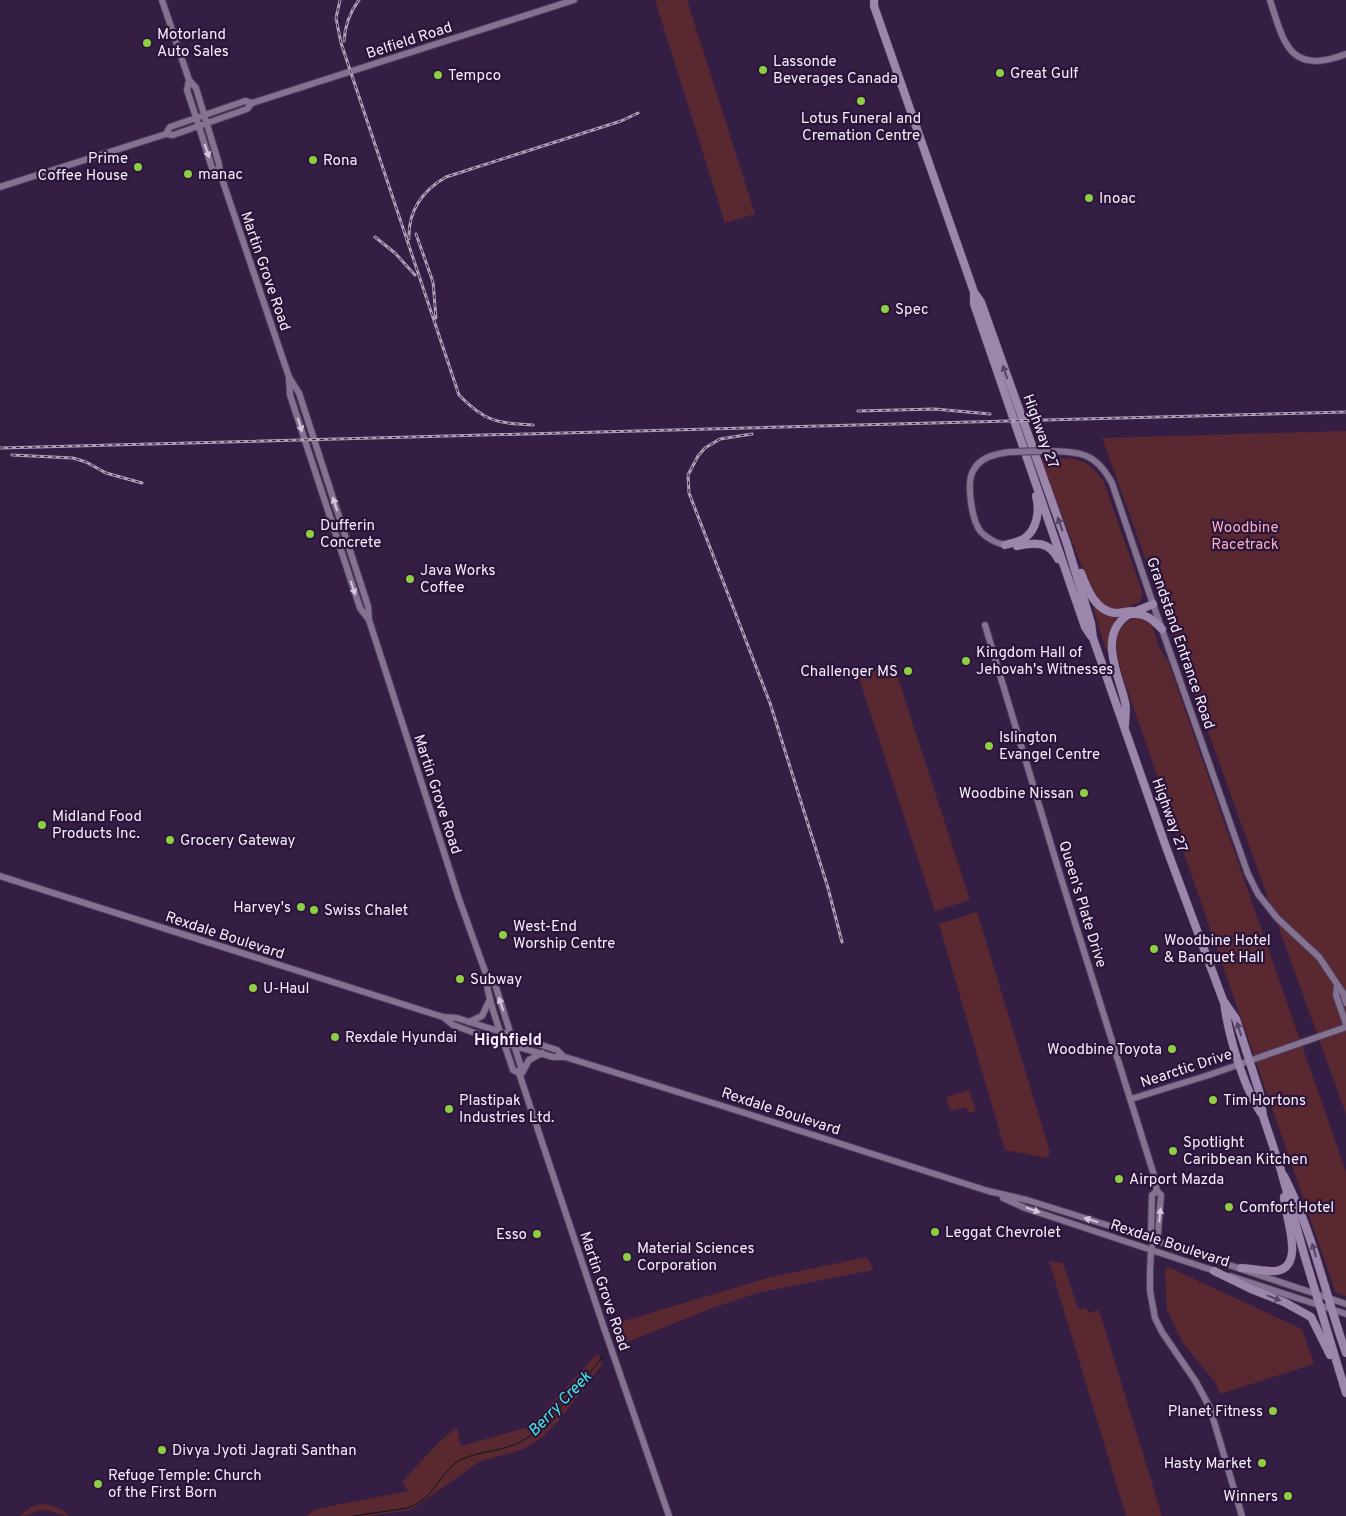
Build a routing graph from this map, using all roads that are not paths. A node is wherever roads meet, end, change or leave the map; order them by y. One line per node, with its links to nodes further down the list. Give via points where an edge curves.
1 (162, 0): 6 (main road, Martin Grove Road)
2 (574, 0): 7 (main road, Belfield Road)
3 (1270, 0): 5 (main road, via 1283,40 1295,54 1317,62)
4 (873, 2): 15 (main road, Highway 27)
5 (1346, 54)
6 (189, 80): 8 (main road, Martin Grove Road, via 196,88); 9 (main road, Martin Grove Road, via 187,90)
7 (252, 103): 8 (main road, Belfield Road, via 245,101); 10 (main road, Belfield Road, via 247,110)
8 (204, 115): 9 (main road, Belfield Road); 10 (main road, Martin Grove Road)
9 (196, 118): 11 (main road, Martin Grove Road); 12 (main road, Belfield Road, via 170,127)
10 (206, 123): 11 (main road, Belfield Road); 13 (main road, Martin Grove Road)
11 (198, 126): 12 (main road, Belfield Road); 13 (main road, Martin Grove Road, one-way to 13, via 212,168)
12 (166, 134): 14 (main road, Belfield Road)
13 (220, 173): 28 (main road, Martin Grove Road, via 289,377 290,396 360,608 369,620)
14 (0, 187)
15 (974, 292): 16 (main road, Highway 27, via 974,304); 18 (main road, Highway 27, one-way to 15, via 981,302)
16 (1030, 465): 17 (main road, via 1038,516 1024,539); 19 (main road, Highway 27)
17 (1005, 544): 19 (main road, via 1040,543 1050,548); 20 (main road, Grandstand Entrance Road, bridge, via 996,543 980,531 969,483 972,472 986,458 1010,452 1083,454 1094,460 1112,483)
18 (1067, 544): 21 (main road, via 1094,600 1101,607 1117,613); 25 (main road, Highway 27)
19 (1070, 584): 25 (main road, Highway 27, via 1085,627)
20 (1153, 604): 21 (main road); 24 (main road, Grandstand Entrance Road)
21 (1137, 611): 22 (main road)
22 (1128, 615): 24 (main road, via 1144,615); 26 (main road, via 1115,629 1111,646 1125,703)
23 (985, 625): 45 (main road, Queen's Plate Drive)
24 (1162, 629): 29 (main road, Grandstand Entrance Road, via 1248,874 1268,907 1319,958)
25 (1093, 638): 26 (main road, Highway 27)
26 (1126, 732): 31 (main road, Highway 27)
27 (0, 876): 33 (main road, Rexdale Boulevard)
28 (486, 974): 30 (main road, Martin Grove Road); 37 (main road, Martin Grove Road, one-way to 28, via 494,981)
29 (1337, 986): 32 (main road); 35 (main road, Grandstand Entrance Road, via 1336,995)
30 (490, 999): 34 (main road, via 482,1016); 36 (main road, Martin Grove Road)
31 (1223, 1000): 42 (main road, Highway 27, one-way to 31, via 1236,1019); 43 (main road, Highway 27, via 1226,1022)
32 (1346, 1003)
33 (443, 1017): 34 (main road, Rexdale Boulevard); 38 (main road, Rexdale Boulevard, via 453,1025)
34 (468, 1022): 36 (main road, Rexdale Boulevard)
35 (1346, 1026): 42 (main road, Nearctic Drive)
36 (502, 1033): 37 (main road, Rexdale Boulevard); 38 (main road, Martin Grove Road)
37 (512, 1036): 39 (main road, Martin Grove Road); 41 (main road, Rexdale Boulevard, via 556,1050)
38 (505, 1043): 39 (main road, Rexdale Boulevard); 44 (main road, Martin Grove Road, via 513,1070)
39 (515, 1046): 40 (main road, Rexdale Boulevard); 44 (main road, Martin Grove Road)
40 (542, 1054): 41 (main road, Rexdale Boulevard); 44 (main road, via 529,1060)
41 (565, 1057): 49 (main road, Rexdale Boulevard)
42 (1249, 1061): 43 (main road, Nearctic Drive); 46 (main road, Highway 27, via 1260,1094)
43 (1240, 1064): 45 (main road, Nearctic Drive); 46 (main road, Highway 27, via 1250,1098)
44 (520, 1075): 63 (main road, Martin Grove Road)
45 (1131, 1099): 50 (main road, Queen's Plate Drive, via 1157,1191 1161,1195 1158,1234)
46 (1262, 1116): 47 (main road, Highway 27)
47 (1280, 1168): 48 (main road, Highway 27); 55 (main road, Highway 27, one-way to 47, via 1304,1219)
48 (1283, 1185): 52 (main road, via 1284,1206 1293,1242 1292,1258 1278,1271); 54 (main road, Highway 27)
49 (988, 1191): 50 (main road, Rexdale Boulevard, one-way to 49); 51 (main road, Rexdale Boulevard, one-way to 51, via 1025,1208)
50 (1154, 1240): 51 (main road, Queen's Plate Drive); 52 (main road, Rexdale Boulevard)
51 (1151, 1250): 53 (main road, Rexdale Boulevard); 64 (main road, Queen's Plate Drive, via 1150,1291 1155,1318 1210,1408)
52 (1240, 1268): 54 (main road, Rexdale Boulevard)
53 (1214, 1271): 57 (main road, Rexdale Boulevard); 61 (main road, one-way to 61, via 1311,1317)
54 (1316, 1293): 55 (main road, Rexdale Boulevard); 57 (main road, Highway 27)
55 (1327, 1297): 56 (main road, Rexdale Boulevard); 58 (main road, Highway 27)
56 (1346, 1304)
57 (1320, 1305): 58 (main road, Rexdale Boulevard); 61 (main road, Highway 27)
58 (1331, 1309): 59 (main road, Rexdale Boulevard); 60 (main road, Highway 27)
59 (1346, 1314)
60 (1346, 1353)
61 (1341, 1377): 62 (main road, Highway 27)
62 (1346, 1393)
63 (669, 1516)
64 (1242, 1516)

